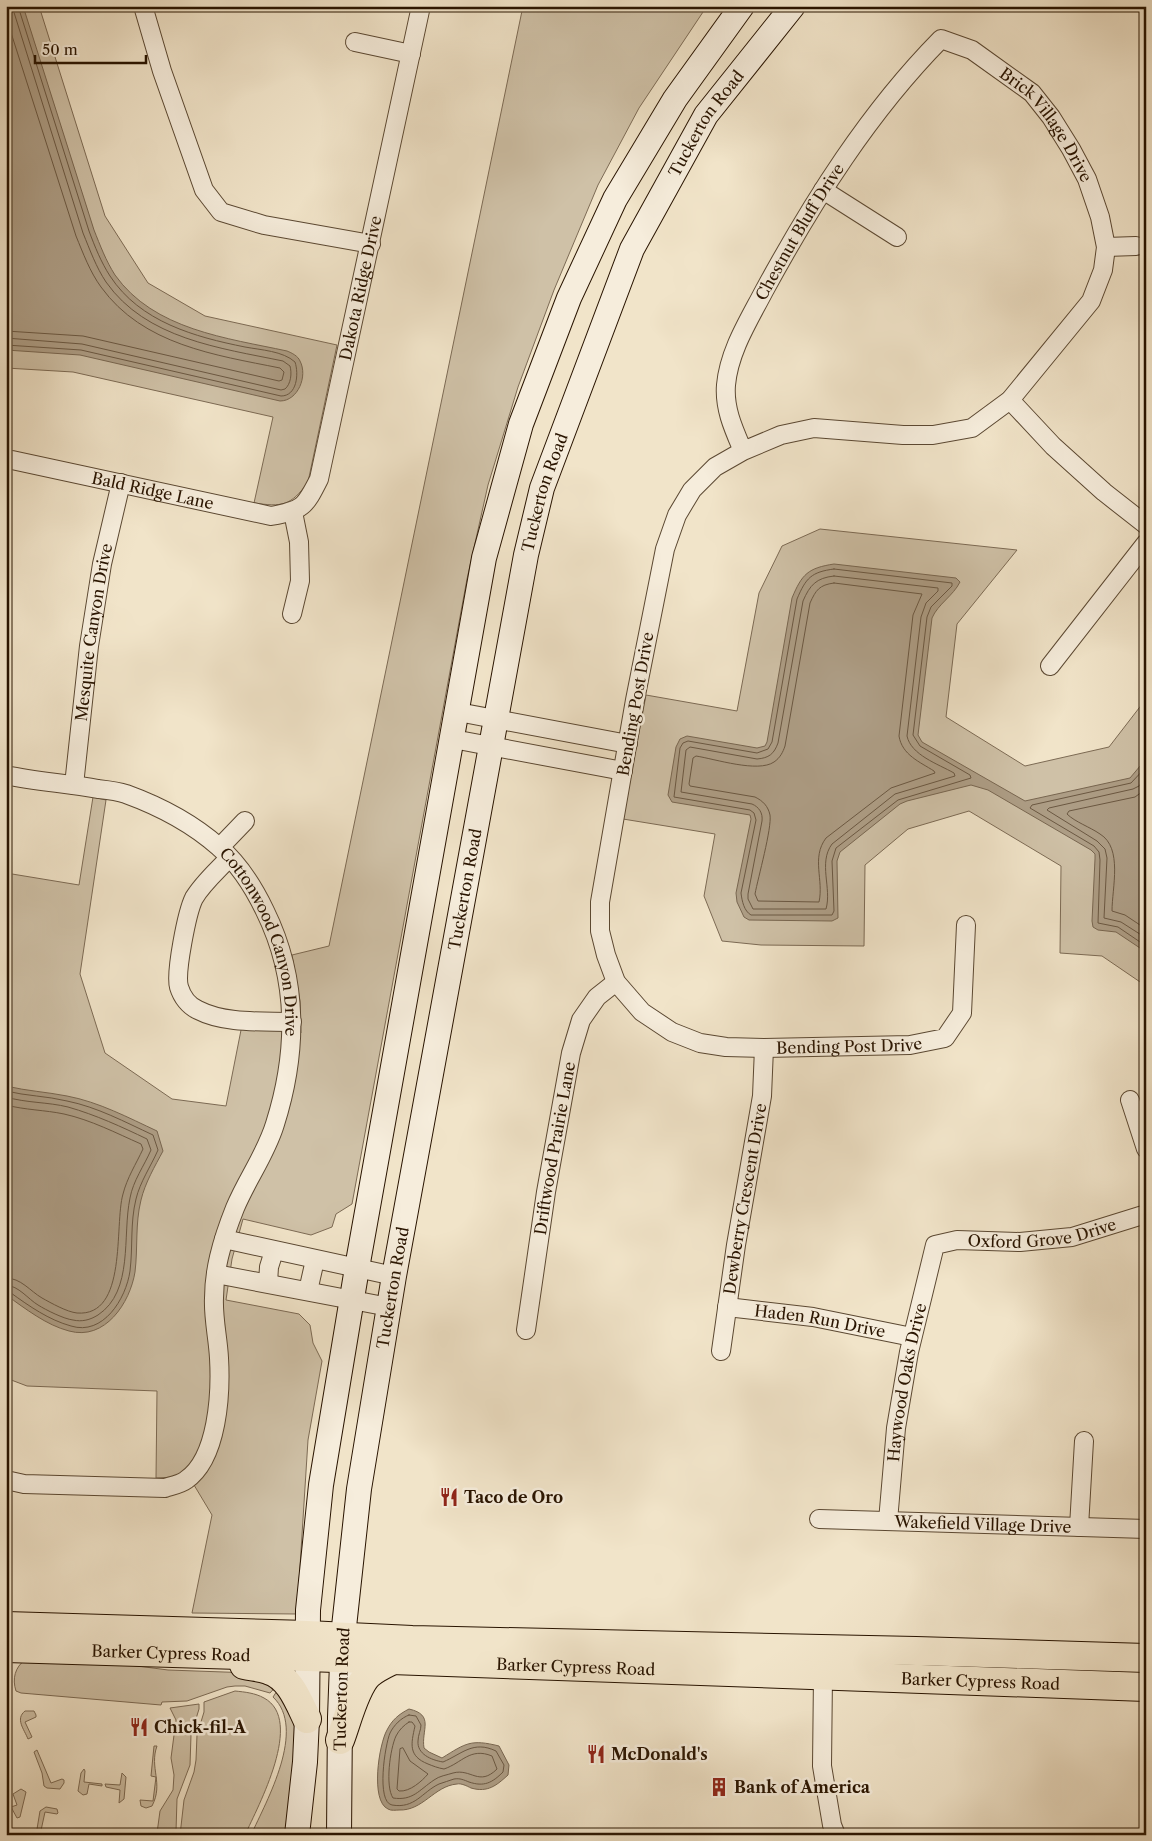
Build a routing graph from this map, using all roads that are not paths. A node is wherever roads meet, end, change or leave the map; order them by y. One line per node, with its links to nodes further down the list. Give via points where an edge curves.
1 (143, 6): 12 (street, via 204,190 221,212 264,225)
2 (421, 6): 7 (street, Dakota Ridge Drive)
3 (742, 6): 8 (main road, via 675,99)
4 (793, 6): 10 (main road, Tuckerton Road, via 706,116)
5 (941, 39): 9 (street, Chestnut Bluff Drive, via 878,112); 14 (street, Brick Village Drive, via 972,50 1032,93 1072,149 1087,179)
6 (355, 42): 7 (street)
7 (411, 54): 12 (street, Dakota Ridge Drive)
8 (623, 187): 10 (main road); 24 (main road, via 569,298 521,424 484,558)
9 (823, 190): 11 (street); 16 (street, Chestnut Bluff Drive, via 781,259 732,356 726,386 728,413)
10 (654, 207): 25 (main road, Tuckerton Road, via 632,249 542,488 526,555)
11 (897, 237)
12 (371, 244): 19 (street, Dakota Ridge Drive, via 319,479 308,501)
13 (1136, 246): 14 (street)
14 (1106, 247): 15 (street, Bending Post Drive, via 1104,270 1091,301)
15 (1010, 400): 16 (street, Bending Post Drive, via 972,428 962,430 933,435 903,435 814,428 781,435); 20 (street, via 1053,446)
16 (743, 451): 29 (street, Bending Post Drive, via 714,467 692,490 677,515 665,550)
17 (12, 460): 18 (street, Bald Ridge Lane)
18 (121, 483): 19 (street, Bald Ridge Lane, via 272,516); 35 (street, Mesquite Canyon Drive, via 102,564 89,646)
19 (293, 512): 22 (street, via 299,542 300,581)
20 (1146, 526)
21 (1146, 543): 23 (street)
22 (292, 614)
23 (1050, 666)
24 (458, 712): 25 (street); 28 (main road)
25 (496, 719): 26 (street); 30 (main road, Tuckerton Road)
26 (542, 728): 27 (street); 31 (street)
27 (571, 733): 29 (street); 32 (street, via 576,748)
28 (453, 739): 30 (street); 49 (main road)
29 (628, 744): 33 (street, Bending Post Drive)
30 (491, 746): 31 (street); 51 (main road, Tuckerton Road)
31 (537, 755): 32 (street)
32 (567, 760): 33 (street)
33 (623, 771): 39 (street, Bending Post Drive, via 600,902 600,931)
34 (6, 775): 35 (street, Cottonwood Canyon Drive)
35 (74, 784): 37 (street, Cottonwood Canyon Drive, via 124,793 154,806 188,824)
36 (245, 821): 37 (street)
37 (224, 853): 40 (street, Cottonwood Canyon Drive, via 257,895 279,943 291,994); 40 (street, via 193,900 188,915 178,980 184,998 197,1010 220,1018)
38 (966, 925): 41 (street, Bending Post Drive, via 962,1013 945,1038 910,1045)
39 (616, 982): 41 (street, Bending Post Drive, via 642,1012 672,1032 700,1043); 57 (street, Driftwood Prairie Lane, via 597,997 581,1020 571,1053)
40 (292, 1022): 46 (street, Cottonwood Canyon Drive, via 291,1048 276,1124 236,1207)
41 (764, 1048): 56 (street, Dewberry Crescent Drive, via 762,1096)
42 (1130, 1100): 43 (street)
43 (1146, 1149)
44 (1146, 1214): 45 (street, Oxford Grove Drive, via 1072,1237 1020,1242 957,1240)
45 (935, 1245): 58 (street, Haywood Oaks Drive)
46 (222, 1247): 47 (street); 50 (street, Cottonwood Canyon Drive)
47 (274, 1251): 48 (street); 52 (street)
48 (315, 1260): 49 (street); 53 (street)
49 (357, 1268): 51 (street); 54 (main road)
50 (216, 1274): 52 (street); 61 (street, Cottonwood Canyon Drive, via 214,1299 220,1396 211,1443 201,1465 186,1480 164,1488 143,1488 24,1484)
51 (394, 1276): 55 (main road, Tuckerton Road)
52 (268, 1283): 53 (street)
53 (308, 1291): 54 (street)
54 (351, 1300): 55 (street); 67 (main road, via 321,1485)
55 (389, 1307): 68 (main road, Tuckerton Road, via 359,1488)
56 (727, 1307): 58 (street, Haden Run Drive, via 813,1317); 59 (street, Dewberry Crescent Drive)
57 (526, 1330)
58 (912, 1337): 63 (street, Haywood Oaks Drive, via 896,1428)
59 (721, 1351)
60 (1084, 1441): 64 (street)
61 (6, 1480)
62 (819, 1519): 63 (street, Wakefield Village Drive)
63 (888, 1521): 64 (street, Wakefield Village Drive)
64 (1079, 1527): 65 (street, Wakefield Village Drive)
65 (1146, 1529)
66 (6, 1626): 67 (main road, Barker Cypress Road)
67 (307, 1646): 68 (main road, Barker Cypress Road); 71 (main road, Barker Cypress Road); 78 (main road)
68 (342, 1647): 70 (main road, Barker Cypress Road, via 420,1640); 74 (main road, Barker Cypress Road); 79 (main road, Tuckerton Road)
69 (6, 1648): 71 (main road, Barker Cypress Road)
70 (916, 1651): 72 (main road, Barker Cypress Road); 75 (main road, via 869,1663 841,1663)
71 (201, 1654): 78 (main road, via 276,1673 296,1695)
72 (1004, 1654): 73 (main road, Barker Cypress Road); 76 (main road)
73 (1146, 1658)
74 (393, 1660): 75 (main road, Barker Cypress Road); 79 (main road, via 365,1678)
75 (823, 1675): 76 (main road, Barker Cypress Road); 82 (street, via 822,1766)
76 (1003, 1682): 77 (main road, Barker Cypress Road)
77 (1146, 1687)
78 (307, 1719): 80 (main road)
79 (340, 1740): 81 (main road, Tuckerton Road)
80 (297, 1835)
81 (339, 1835)
82 (836, 1835)

